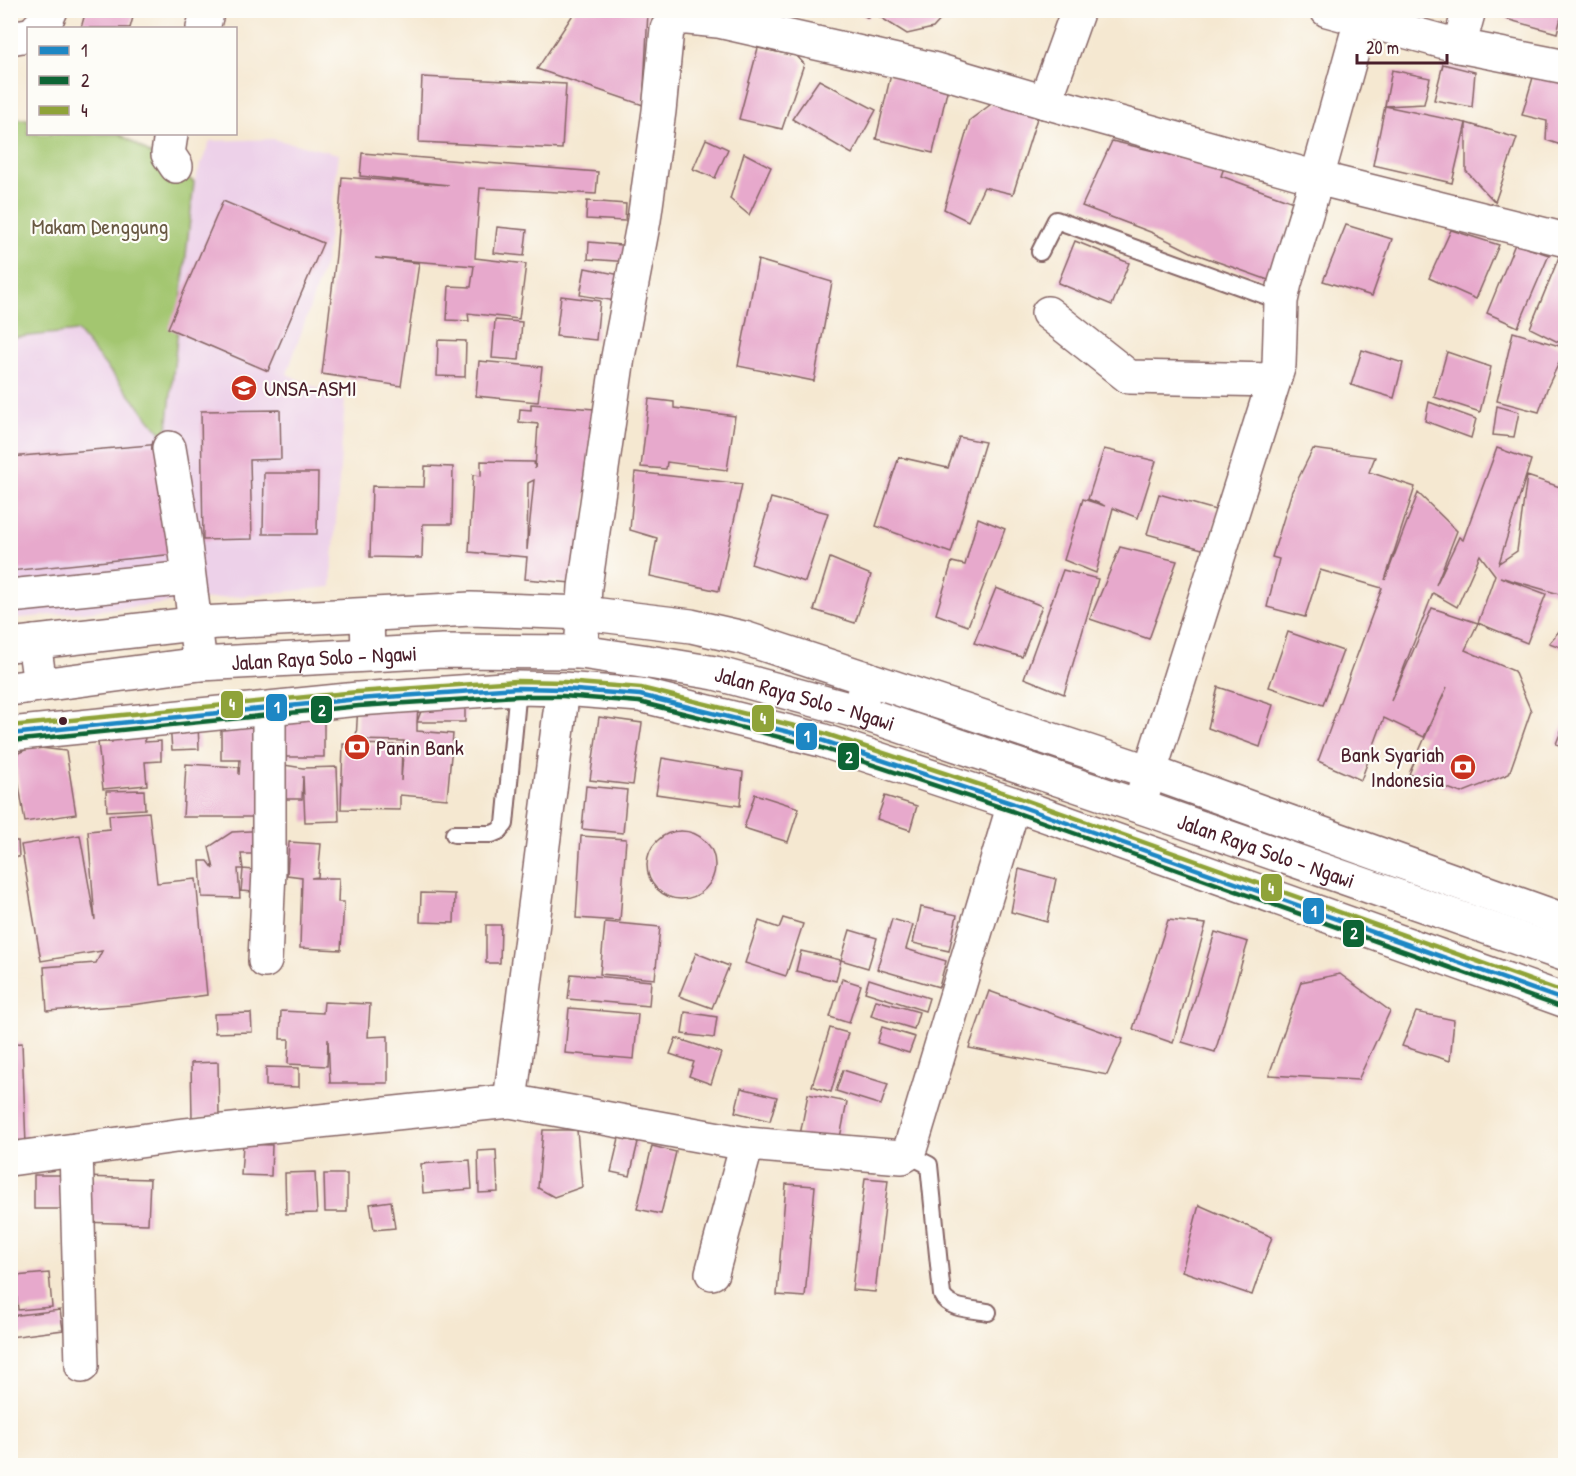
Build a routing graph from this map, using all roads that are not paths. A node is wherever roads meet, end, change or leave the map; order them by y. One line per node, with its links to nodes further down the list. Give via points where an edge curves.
1 (51, 10): 7 (main road)
2 (208, 10): 8 (main road)
3 (1078, 10): 13 (main road)
4 (1327, 10): 6 (main road)
5 (1469, 10): 11 (main road)
6 (1361, 20): 11 (main road); 16 (main road)
7 (39, 27)
8 (202, 27)
9 (27, 35): 10 (main road)
10 (10, 38)
11 (1459, 46): 12 (main road)
12 (1566, 68)
13 (1046, 102): 16 (main road); 25 (main road, via 933,69 718,21 678,17 667,29 644,220 618,357)
14 (171, 135): 15 (main road, via 168,153)
15 (176, 166)
16 (1317, 178): 17 (main road); 19 (main road)
17 (1566, 240)
18 (1040, 252): 19 (lane, via 1056,220)
19 (1281, 301): 21 (main road, via 1279,365)
20 (1048, 314): 21 (main road, via 1129,377)
21 (1274, 380): 39 (main road)
22 (169, 448): 23 (main road)
23 (188, 578): 24 (main road); 27 (main road)
24 (10, 596)
25 (584, 613): 26 (main road, via 471,609); 29 (main road); 32 (main road, via 691,626 744,638)
26 (367, 615): 27 (main road); 30 (main road)
27 (194, 625): 28 (main road); 31 (main road)
28 (22, 644): 33 (main road)
29 (581, 652): 30 (main road, Jalan Raya Solo - Ngawi); 37 (main road, Jalan Raya Solo - Ngawi, via 715,673)
30 (368, 654): 31 (main road, Jalan Raya Solo - Ngawi)
31 (200, 664): 33 (main road, Jalan Raya Solo - Ngawi)
32 (867, 678): 37 (main road); 39 (main road)
33 (25, 687)
34 (518, 688): 35 (main road, Jalan Raya Solo - Ngawi); 36 (main road, Jalan Raya Solo - Ngawi, via 358,699); 42 (lane, via 505,824 492,834)
35 (563, 689): 40 (main road, Jalan Raya Solo - Ngawi, via 640,695 821,740); 47 (main road)
36 (269, 710): 38 (main road, Jalan Raya Solo - Ngawi); 45 (main road)
37 (859, 712): 41 (main road, Jalan Raya Solo - Ngawi)
38 (10, 734)
39 (1150, 772): 41 (main road); 43 (main road)
40 (1014, 804): 46 (main road, Jalan Raya Solo - Ngawi); 50 (main road)
41 (1139, 806): 44 (main road, Jalan Raya Solo - Ngawi)
42 (454, 834)
43 (1566, 921)
44 (1566, 955)
45 (265, 961)
46 (1566, 1001)
47 (510, 1101): 48 (main road); 49 (main road)
48 (747, 1144): 50 (main road, via 896,1158); 52 (main road)
49 (76, 1150): 51 (main road); 54 (main road)
50 (907, 1154): 53 (lane, via 929,1165 945,1302)
51 (10, 1160)
52 (712, 1273)
53 (988, 1312)
54 (82, 1366)

